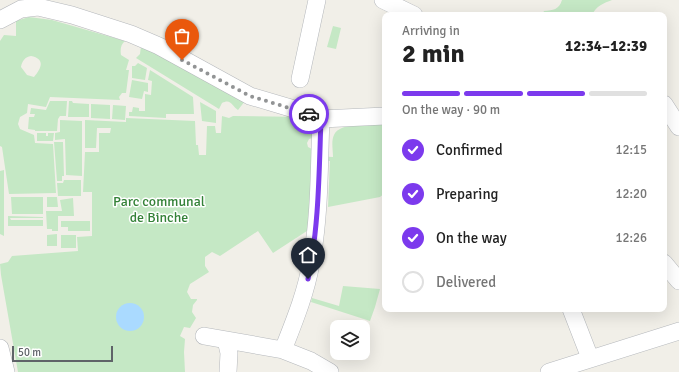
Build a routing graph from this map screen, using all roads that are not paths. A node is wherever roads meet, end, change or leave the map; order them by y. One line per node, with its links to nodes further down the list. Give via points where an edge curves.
1 (316, 0): 6 (street)
2 (383, 0): 4 (street)
3 (37, 4): 5 (street); 9 (street, via 131,34 159,46 250,96)
4 (408, 12)
5 (0, 20)
6 (300, 79)
7 (667, 109): 10 (street)
8 (382, 116): 9 (street)
9 (321, 119): 18 (street, via 319,189 312,262 303,298)
10 (679, 127)
11 (667, 267): 12 (street)
12 (679, 281)
13 (572, 312): 19 (street)
14 (679, 331): 19 (street)
15 (204, 336): 16 (street)
16 (226, 340): 18 (street); 21 (street)
17 (0, 348): 20 (street)
18 (284, 350): 22 (street)
19 (590, 358): 23 (street)
20 (6, 372)
21 (228, 372)
22 (330, 372)
23 (549, 372)

